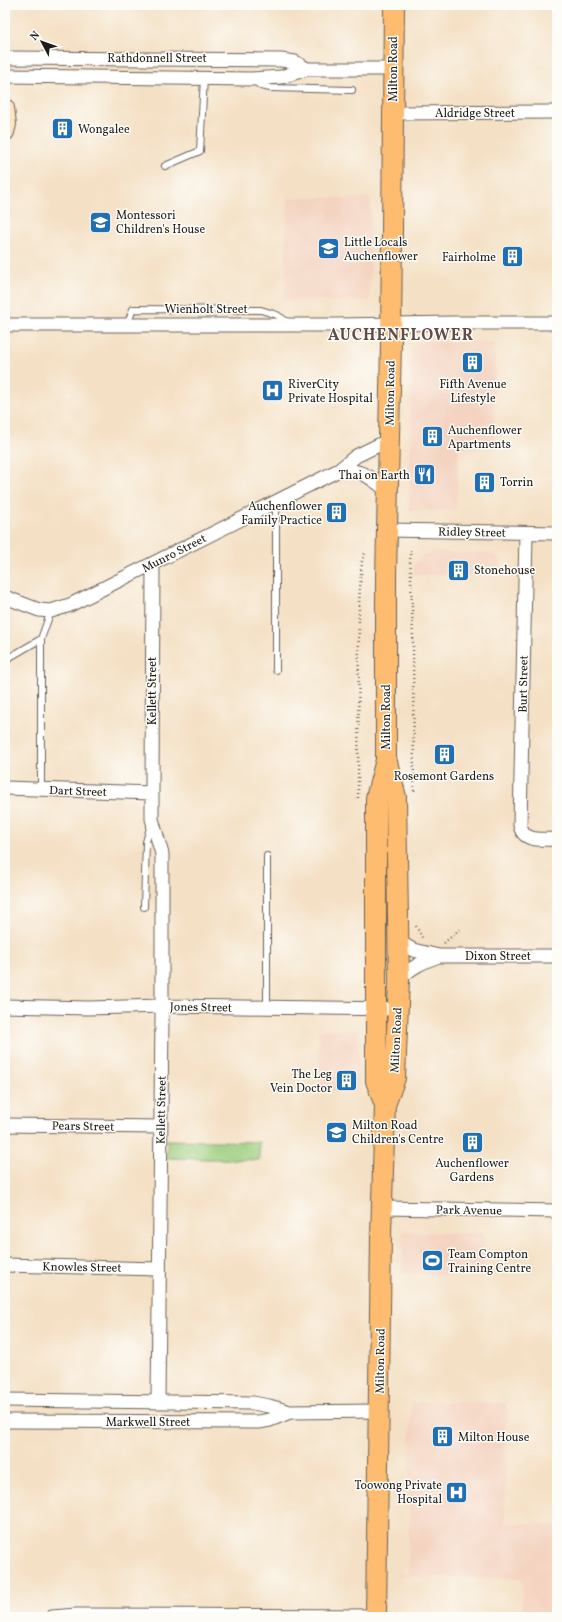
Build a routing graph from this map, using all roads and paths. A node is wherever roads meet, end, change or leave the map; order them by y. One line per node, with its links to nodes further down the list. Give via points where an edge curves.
1 (394, 5): 4 (main road, Milton Road)
2 (5, 58): 3 (street, Rathdonnell Street, via 281,60 295,62)
3 (307, 69): 4 (street, Rathdonnell Street); 7 (street, Rathdonnell Street, via 281,77)
4 (393, 69): 10 (main road, Milton Road)
5 (5, 76): 6 (street, Rathdonnell Street)
6 (204, 78): 7 (street, Rathdonnell Street); 11 (lane, via 201,154)
7 (252, 79): 8 (lane, Rathdonnell Street, via 261,86 270,88)
8 (352, 90)
9 (557, 112): 10 (street, Aldridge Street)
10 (393, 113): 14 (main road, Milton Road)
11 (165, 166)
12 (557, 323): 14 (street, Wienholt Street)
13 (5, 324): 14 (street, Wienholt Street)
14 (391, 324): 15 (main road, Milton Road)
15 (389, 440): 16 (street, Munro Street, via 356,456); 17 (main road, Milton Road)
16 (339, 470): 17 (street, via 354,470 364,474); 18 (street, Munro Street)
17 (389, 492): 19 (main road, Milton Road)
18 (276, 502): 24 (street, Munro Street); 29 (lane)
19 (387, 530): 20 (street, Ridley Street); 30 (main road, Milton Road)
20 (526, 533): 21 (street, Ridley Street); 37 (street, Burt Street, via 520,825 524,835 530,838)
21 (557, 533)
22 (410, 550): 34 (path)
23 (365, 553): 35 (path, via 362,561 359,603)
24 (153, 564): 26 (street, Munro Street, via 70,605); 33 (street, Kellett Street)
25 (5, 597): 26 (street, Munro Street, via 39,610)
26 (51, 611): 27 (lane)
27 (41, 639): 28 (lane); 32 (lane)
28 (5, 660)
29 (276, 670)
30 (386, 758): 42 (main road, Milton Road, via 396,797); 50 (main road, Milton Road, via 376,798)
31 (5, 788): 32 (street, Dart Street)
32 (41, 790): 33 (street, Dart Street)
33 (152, 793): 36 (street, Kellett Street)
34 (414, 800)
35 (359, 805)
36 (152, 819): 39 (lane, Kellett Street, via 146,842); 48 (street, Kellett Street, via 162,854)
37 (557, 839)
38 (267, 856): 49 (lane)
39 (144, 907)
40 (415, 925): 43 (path)
41 (460, 929): 44 (path)
42 (398, 941): 44 (street, Dixon Street, via 413,950); 46 (main road, Milton Road)
43 (428, 944)
44 (440, 950): 45 (street, Dixon Street); 46 (street, Dixon Street, via 413,966)
45 (557, 956)
46 (399, 980): 51 (main road, Milton Road)
47 (5, 1006): 48 (street, Jones Street)
48 (162, 1006): 49 (street, Jones Street); 54 (street, Kellett Street)
49 (267, 1007): 50 (street, Jones Street)
50 (377, 1009): 51 (street, Jones Street); 52 (main road, Milton Road, via 376,1081)
51 (398, 1009): 52 (main road, Milton Road, via 395,1078)
52 (385, 1105): 55 (main road, Milton Road)
53 (5, 1125): 54 (street, Pears Street)
54 (160, 1127): 58 (street, Kellett Street)
55 (382, 1208): 56 (street, Park Avenue); 61 (main road, Milton Road)
56 (557, 1211)
57 (5, 1265): 58 (street, Knowles Street)
58 (158, 1269): 60 (street, Kellett Street)
59 (5, 1400): 60 (street, Markwell Street)
60 (158, 1402): 62 (street, Markwell Street, via 253,1403)
61 (379, 1411): 62 (street, Markwell Street); 64 (main road, Milton Road)
62 (290, 1412): 63 (street, Markwell Street, via 259,1422)
63 (5, 1421)
64 (376, 1616): 66 (street)
65 (52, 1617): 66 (street)
66 (279, 1617)

